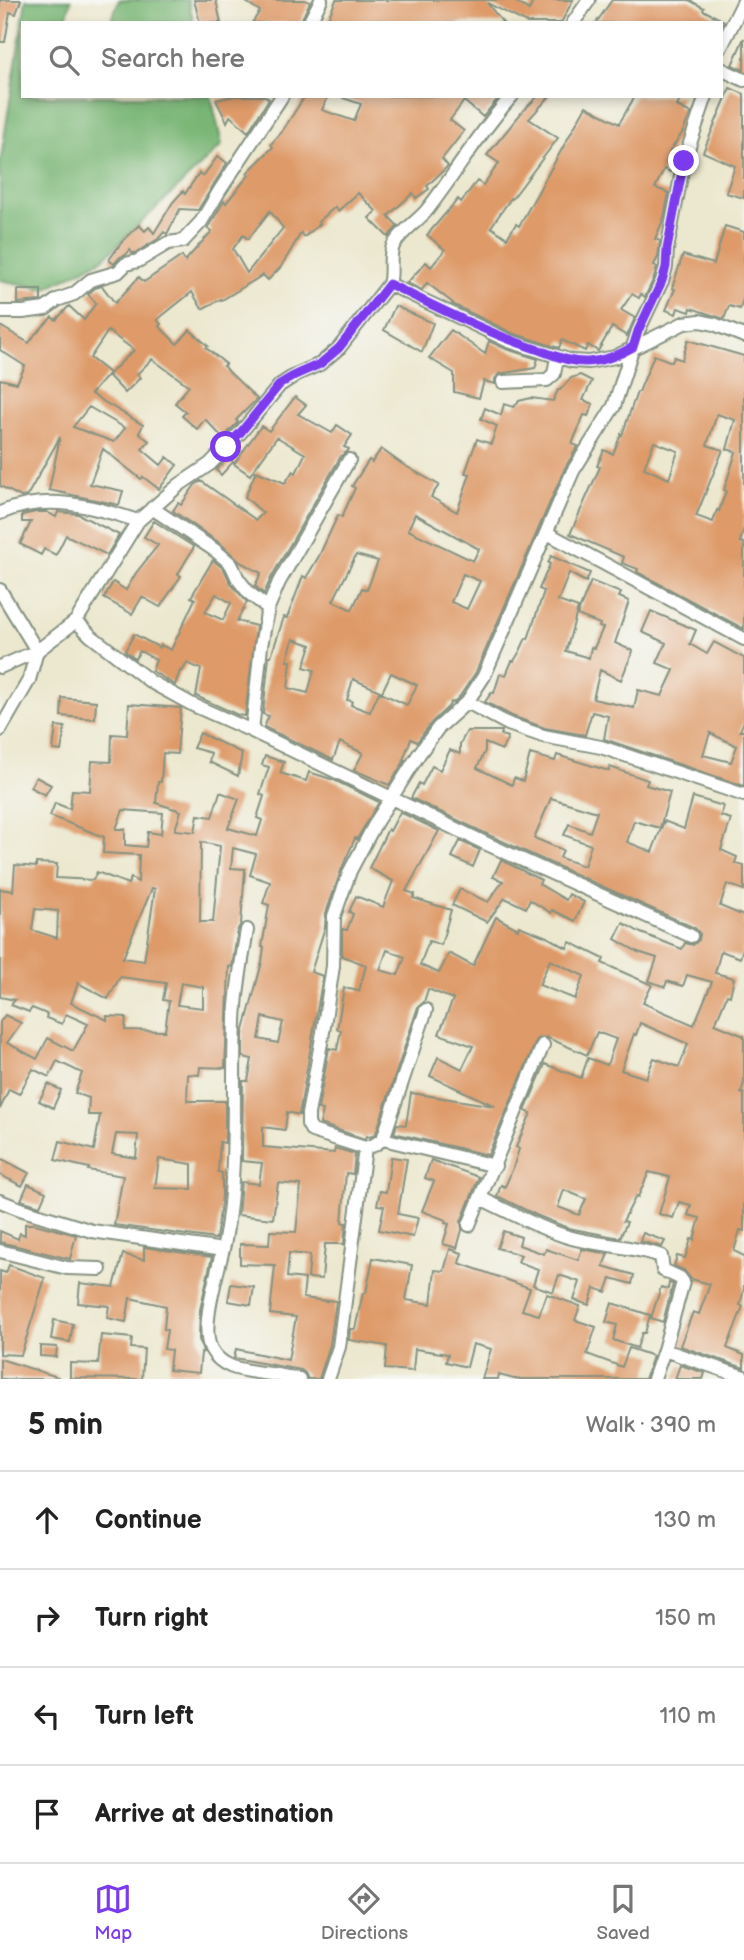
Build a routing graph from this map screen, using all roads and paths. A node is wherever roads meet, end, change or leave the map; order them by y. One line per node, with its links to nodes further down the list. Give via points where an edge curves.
1 (321, 0): 4 (street)
2 (589, 0): 5 (street)
3 (744, 1): 6 (street)
4 (310, 21)
5 (574, 21)
6 (723, 43)
7 (723, 70): 8 (street)
8 (744, 80)
9 (281, 98): 13 (street, via 201,222 183,241 168,243 118,272 92,280 45,309)
10 (510, 98): 12 (street, via 424,213 397,240)
11 (705, 98): 15 (street, via 684,161 662,281)
12 (389, 284): 16 (street, via 485,330); 19 (street, via 339,348 320,364 280,384 210,464)
13 (0, 312)
14 (743, 334): 15 (street, via 692,321)
15 (633, 347): 16 (street, via 615,357 589,362); 22 (street, via 614,406 573,471)
16 (557, 357): 17 (street, via 554,374 547,380)
17 (503, 382)
18 (349, 460): 24 (street)
19 (152, 508): 21 (street); 24 (street, via 216,551 231,564 249,593)
20 (0, 513): 21 (street, via 41,504 75,504)
21 (138, 521): 25 (street)
22 (547, 533): 26 (street); 29 (street, via 484,676)
23 (0, 590): 27 (street)
24 (268, 608): 31 (street)
25 (76, 621): 27 (street); 31 (street, via 151,682)
26 (744, 639)
27 (37, 651): 28 (street); 30 (street, via 29,680)
28 (0, 667)
29 (467, 702): 32 (street, via 543,736 601,747); 33 (street, via 438,729)
30 (0, 730)
31 (252, 731): 33 (street)
32 (744, 794)
33 (390, 797): 35 (street); 39 (street, via 349,871 334,916 333,966 308,1114 312,1131)
34 (247, 930): 44 (street, via 235,1020 232,1154)
35 (691, 936)
36 (426, 1010): 38 (street)
37 (543, 1045): 40 (street)
38 (383, 1139): 39 (street); 40 (street)
39 (365, 1148): 50 (street, via 339,1347)
40 (495, 1166): 41 (street)
41 (480, 1198): 43 (street); 47 (street, via 565,1236 661,1256 663,1270 683,1282)
42 (0, 1201): 44 (street, via 92,1231)
43 (470, 1225)
44 (223, 1250): 49 (street, via 206,1334 213,1353 240,1371)
45 (0, 1251): 46 (street, via 67,1268)
46 (100, 1269)
47 (664, 1350): 48 (street); 51 (street)
48 (744, 1377)
49 (299, 1379)
50 (328, 1379)
51 (654, 1379)

